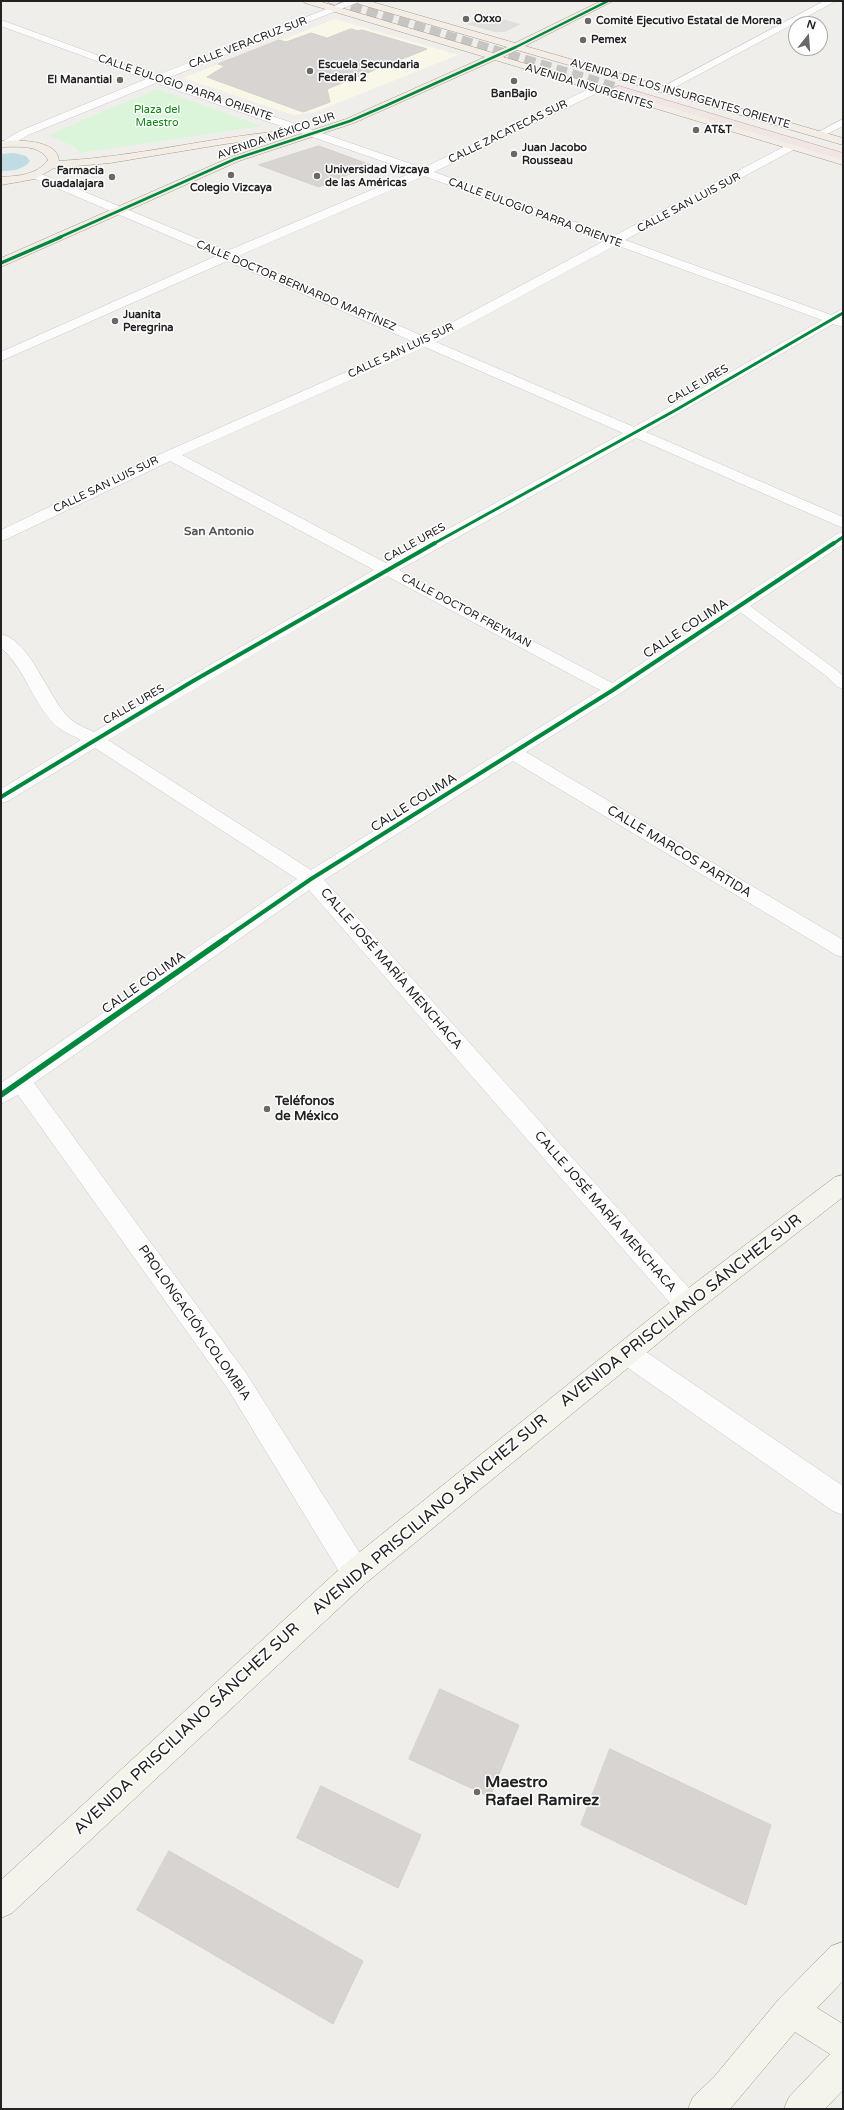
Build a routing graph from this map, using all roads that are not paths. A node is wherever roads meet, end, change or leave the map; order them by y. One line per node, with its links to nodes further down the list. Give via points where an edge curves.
1 (308, 1): 6 (main road, AVENIDA INSURGENTES)
2 (356, 1): 6 (street, CALLE VERACRUZ SUR)
3 (360, 1): 8 (main road, AVENIDA DE LOS INSURGENTES ORIENTE)
4 (608, 1): 8 (main road, AVENIDA MÉXICO SUR)
5 (832, 1): 14 (street)
6 (334, 4): 9 (main road, AVENIDA INSURGENTES); 11 (street, CALLE VERACRUZ SUR)
7 (1, 23): 11 (street, CALLE EULOGIO PARRA ORIENTE)
8 (516, 47): 9 (main road, AVENIDA MÉXICO SUR); 10 (main road, AVENIDA DE LOS INSURGENTES ORIENTE)
9 (492, 58): 12 (main road, AVENIDA INSURGENTES); 16 (main road, AVENIDA MÉXICO SUR, via 385,106)
10 (614, 76): 12 (main road, via 587,75 579,80); 14 (main road, AVENIDA DE LOS INSURGENTES ORIENTE)
11 (155, 79): 16 (street, CALLE EULOGIO PARRA ORIENTE); 19 (street, CALLE VERACRUZ SUR, via 24,133)
12 (584, 85): 13 (main road, AVENIDA INSURGENTES)
13 (597, 89): 21 (main road, AVENIDA INSURGENTES); 27 (street, CALLE ZACATECAS SUR)
14 (662, 90): 17 (main road, AVENIDA DE LOS INSURGENTES ORIENTE)
15 (843, 122): 17 (street)
16 (313, 133): 20 (main road, via 270,135); 24 (main road, AVENIDA MÉXICO SUR); 27 (street, CALLE EULOGIO PARRA ORIENTE)
17 (819, 135): 18 (main road, AVENIDA DE LOS INSURGENTES ORIENTE)
18 (843, 142)
19 (4, 144): 26 (main road, via 33,145 45,149 52,154)
20 (186, 147): 24 (main road, via 228,148 235,152); 26 (main road, via 101,162)
21 (791, 147): 25 (main road, AVENIDA INSURGENTES); 31 (street, CALLE SAN LUIS SUR)
22 (843, 150): 23 (highway, AVENIDA INSURGENTES, via 624,88)
23 (843, 157)
24 (230, 162): 30 (main road, AVENIDA MÉXICO SUR)
25 (843, 162)
26 (52, 165): 28 (main road)
27 (424, 172): 31 (street, CALLE EULOGIO PARRA ORIENTE); 32 (street, CALLE ZACATECAS SUR)
28 (35, 175): 29 (main road); 30 (street, CALLE DOCTOR BERNARDO MARTÍNEZ)
29 (1, 182)
30 (120, 212): 32 (street, CALLE DOCTOR BERNARDO MARTÍNEZ); 33 (main road, AVENIDA MÉXICO SUR)
31 (615, 242): 34 (street, CALLE EULOGIO PARRA ORIENTE); 35 (street, CALLE SAN LUIS SUR)
32 (227, 256): 35 (street, CALLE DOCTOR BERNARDO MARTÍNEZ); 36 (street, CALLE ZACATECAS SUR)
33 (1, 263)
34 (839, 319): 37 (street, CALLE URES)
35 (425, 342): 37 (street, CALLE DOCTOR BERNARDO MARTÍNEZ); 38 (street, CALLE SAN LUIS SUR)
36 (1, 357)
37 (634, 433): 39 (street, CALLE DOCTOR BERNARDO MARTÍNEZ); 42 (street, CALLE URES)
38 (170, 455): 40 (street, CALLE SAN LUIS SUR); 42 (street, CALLE DOCTOR FREYMAN)
39 (843, 523)
40 (1, 536)
41 (843, 537): 43 (street, CALLE COLIMA)
42 (388, 569): 46 (street, CALLE DOCTOR FREYMAN); 47 (street, CALLE URES)
43 (741, 606): 45 (lane); 46 (street, CALLE COLIMA)
44 (1, 640): 47 (street, CALLE JOSÉ MARÍA MENCHACA, via 14,649 29,669 44,697 65,724)
45 (843, 684)
46 (614, 690): 48 (street, CALLE COLIMA)
47 (94, 739): 49 (street, CALLE URES); 50 (street, CALLE JOSÉ MARÍA MENCHACA)
48 (514, 753): 50 (street, CALLE COLIMA); 51 (street, CALLE MARCOS PARTIDA)
49 (1, 797)
50 (311, 880): 52 (street, CALLE COLIMA); 54 (street, CALLE JOSÉ MARÍA MENCHACA)
51 (843, 950)
52 (11, 1088): 57 (street, PROLONGACIÓN COLOMBIA, via 237,1380)
53 (843, 1184): 54 (main road, AVENIDA PRISCILIANO SÁNCHEZ SUR)
54 (686, 1304): 55 (main road, AVENIDA PRISCILIANO SÁNCHEZ SUR)
55 (627, 1353): 56 (street); 57 (main road, AVENIDA PRISCILIANO SÁNCHEZ SUR)
56 (843, 1502)
57 (356, 1573): 58 (main road, AVENIDA PRISCILIANO SÁNCHEZ SUR)
58 (1, 1902)
59 (843, 1958): 60 (main road)
60 (791, 2010): 61 (main road); 63 (main road, via 726,2089)
61 (843, 2043)
62 (843, 2064): 64 (main road)
63 (705, 2109)
64 (801, 2109)

